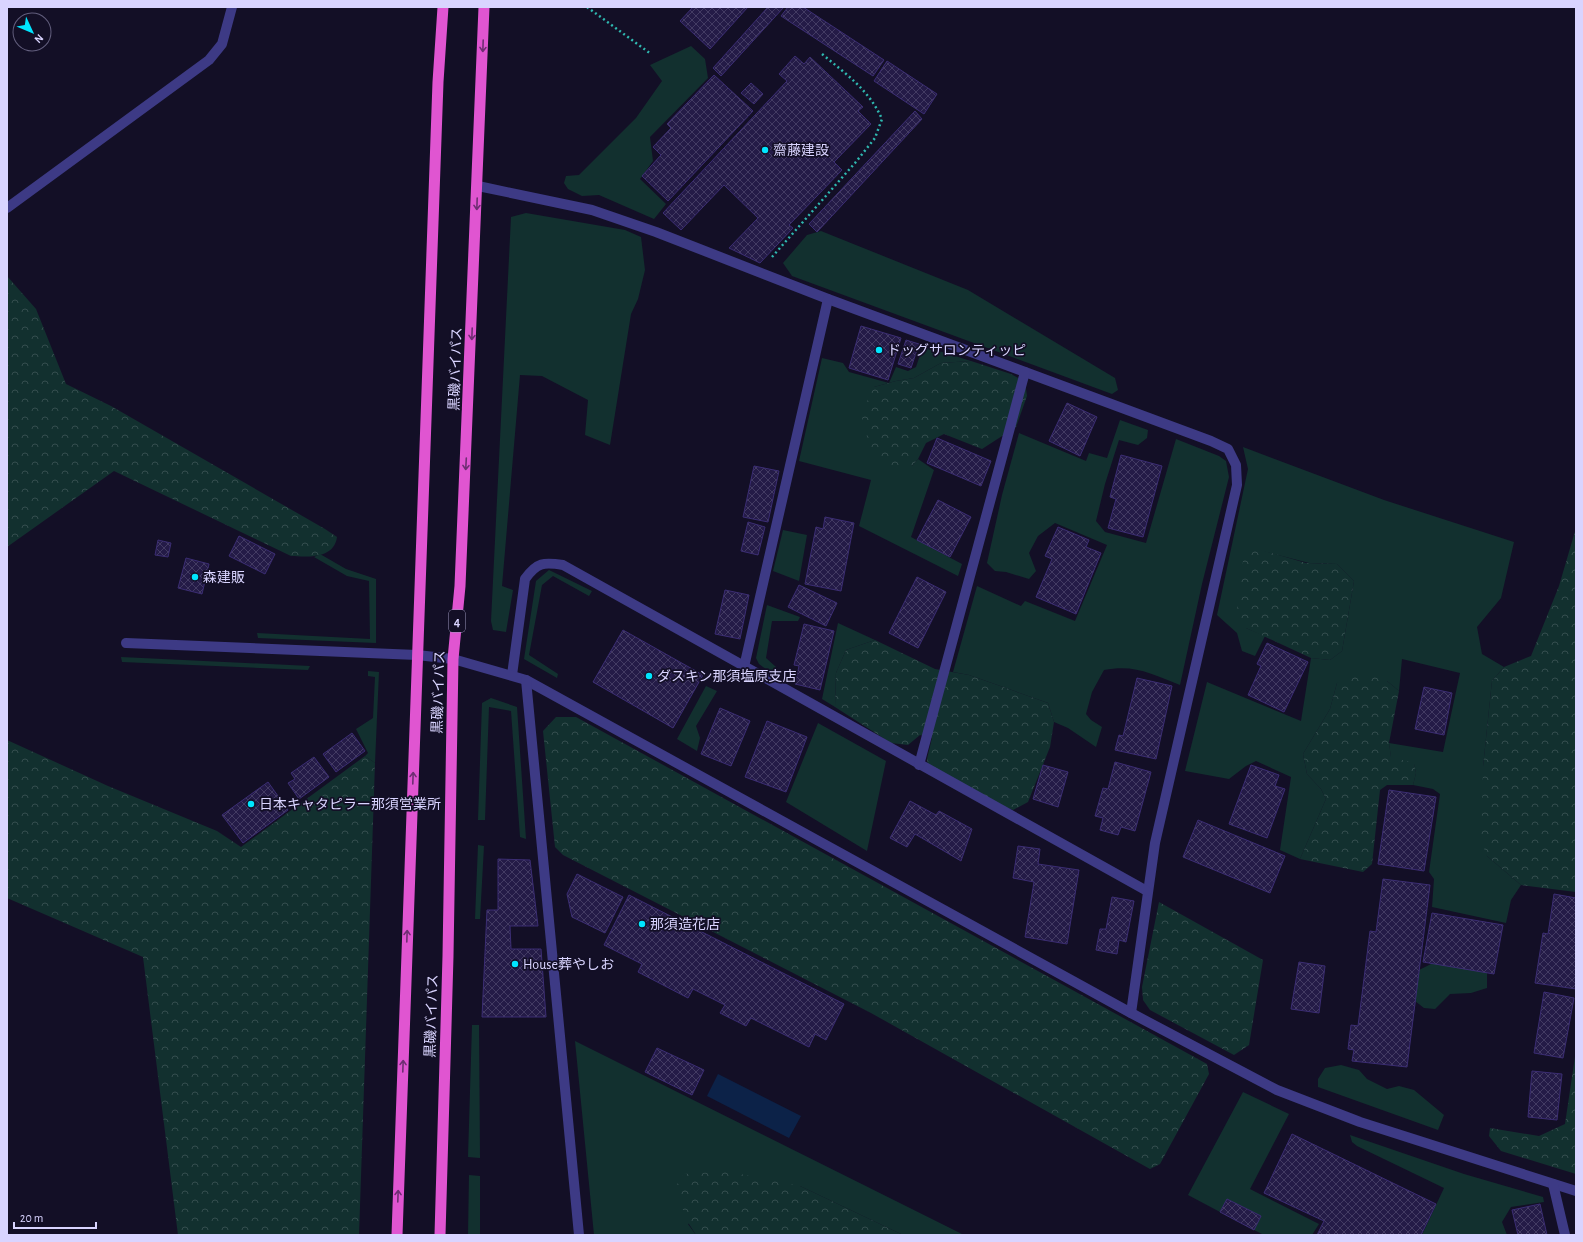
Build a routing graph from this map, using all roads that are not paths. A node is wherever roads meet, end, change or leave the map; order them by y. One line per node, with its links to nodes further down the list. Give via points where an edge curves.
1 (232, 7): 5 (street, via 222,44 209,60)
2 (443, 7): 9 (highway, 黒磯バイパス)
3 (484, 7): 4 (highway, 黒磯バイパス / 4, one-way to 4)
4 (478, 186): 6 (street, via 592,210); 10 (highway, 黒磯バイパス / 4, one-way to 10, via 460,586)
5 (7, 208)
6 (828, 299): 7 (street); 11 (street)
7 (1025, 372): 14 (street); 15 (street, via 1211,441 1228,449 1236,465 1237,485 1155,843)
8 (126, 643): 9 (street)
9 (417, 656): 10 (street); 19 (highway, 黒磯バイパス, one-way to 9)
10 (453, 658): 12 (street); 20 (highway, 黒磯バイパス / 4)
11 (744, 667): 12 (street, via 563,565 546,562 532,569 525,579); 14 (street)
12 (512, 675): 13 (street)
13 (526, 680): 16 (street); 21 (street)
14 (919, 765): 15 (street)
15 (1148, 891): 16 (street)
16 (1131, 1013): 17 (street, via 1277,1090 1360,1122)
17 (1553, 1184): 18 (street); 22 (street)
18 (1576, 1191)
19 (397, 1235)
20 (440, 1235)
21 (579, 1235)
22 (1565, 1235)

